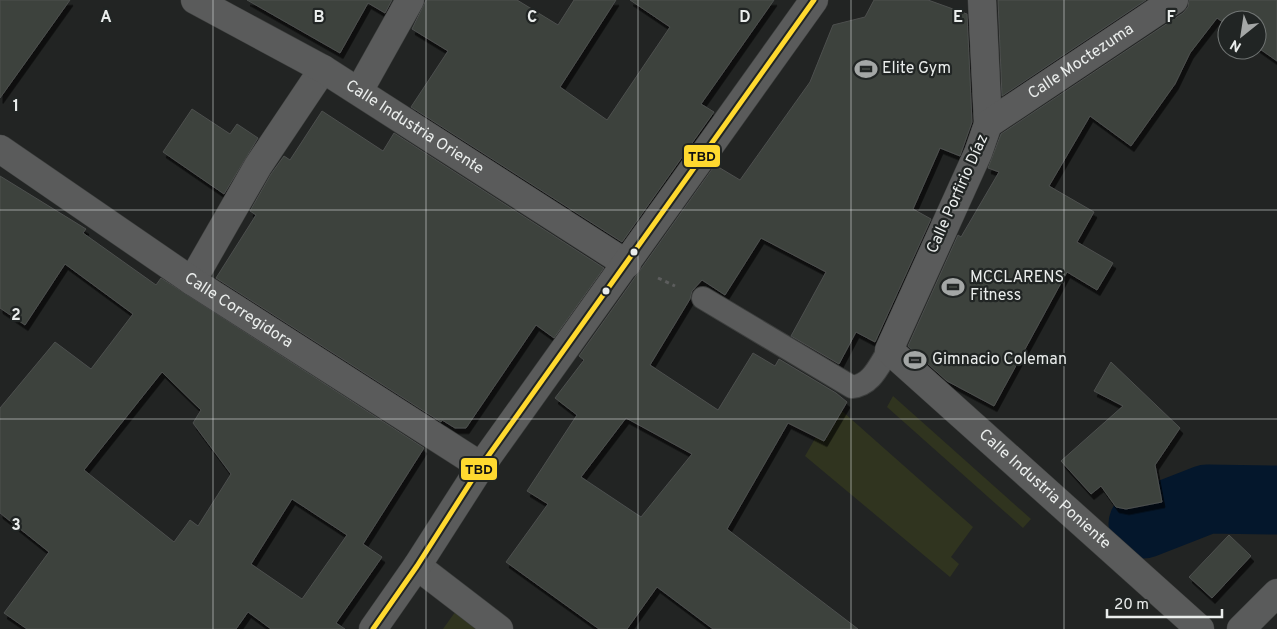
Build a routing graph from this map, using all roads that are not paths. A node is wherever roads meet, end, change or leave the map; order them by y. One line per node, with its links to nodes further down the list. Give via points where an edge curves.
1 (195, 0): 6 (street, Calle Industria Oriente)
2 (410, 0): 7 (street)
3 (814, 0): 10 (street)
4 (982, 0): 8 (street, Calle Porfirio Díaz)
5 (1174, 0): 8 (street, Calle Moctezuma)
6 (323, 69): 7 (street, Calle Industria Oriente); 11 (street, via 258,166)
7 (359, 92): 10 (street, Calle Industria Oriente)
8 (988, 124): 13 (street, Calle Porfirio Díaz)
9 (0, 149): 11 (street, Calle Corregidora)
10 (627, 264): 14 (street)
11 (192, 281): 14 (street, Calle Corregidora)
12 (703, 298): 13 (lane, via 852,387 868,382)
13 (889, 350): 19 (street, Calle Industria Poniente)
14 (481, 466): 15 (street)
15 (417, 566): 17 (street); 18 (street)
16 (1277, 593): 20 (street)
17 (373, 629)
18 (499, 629)
19 (1200, 629)
20 (1241, 629)

